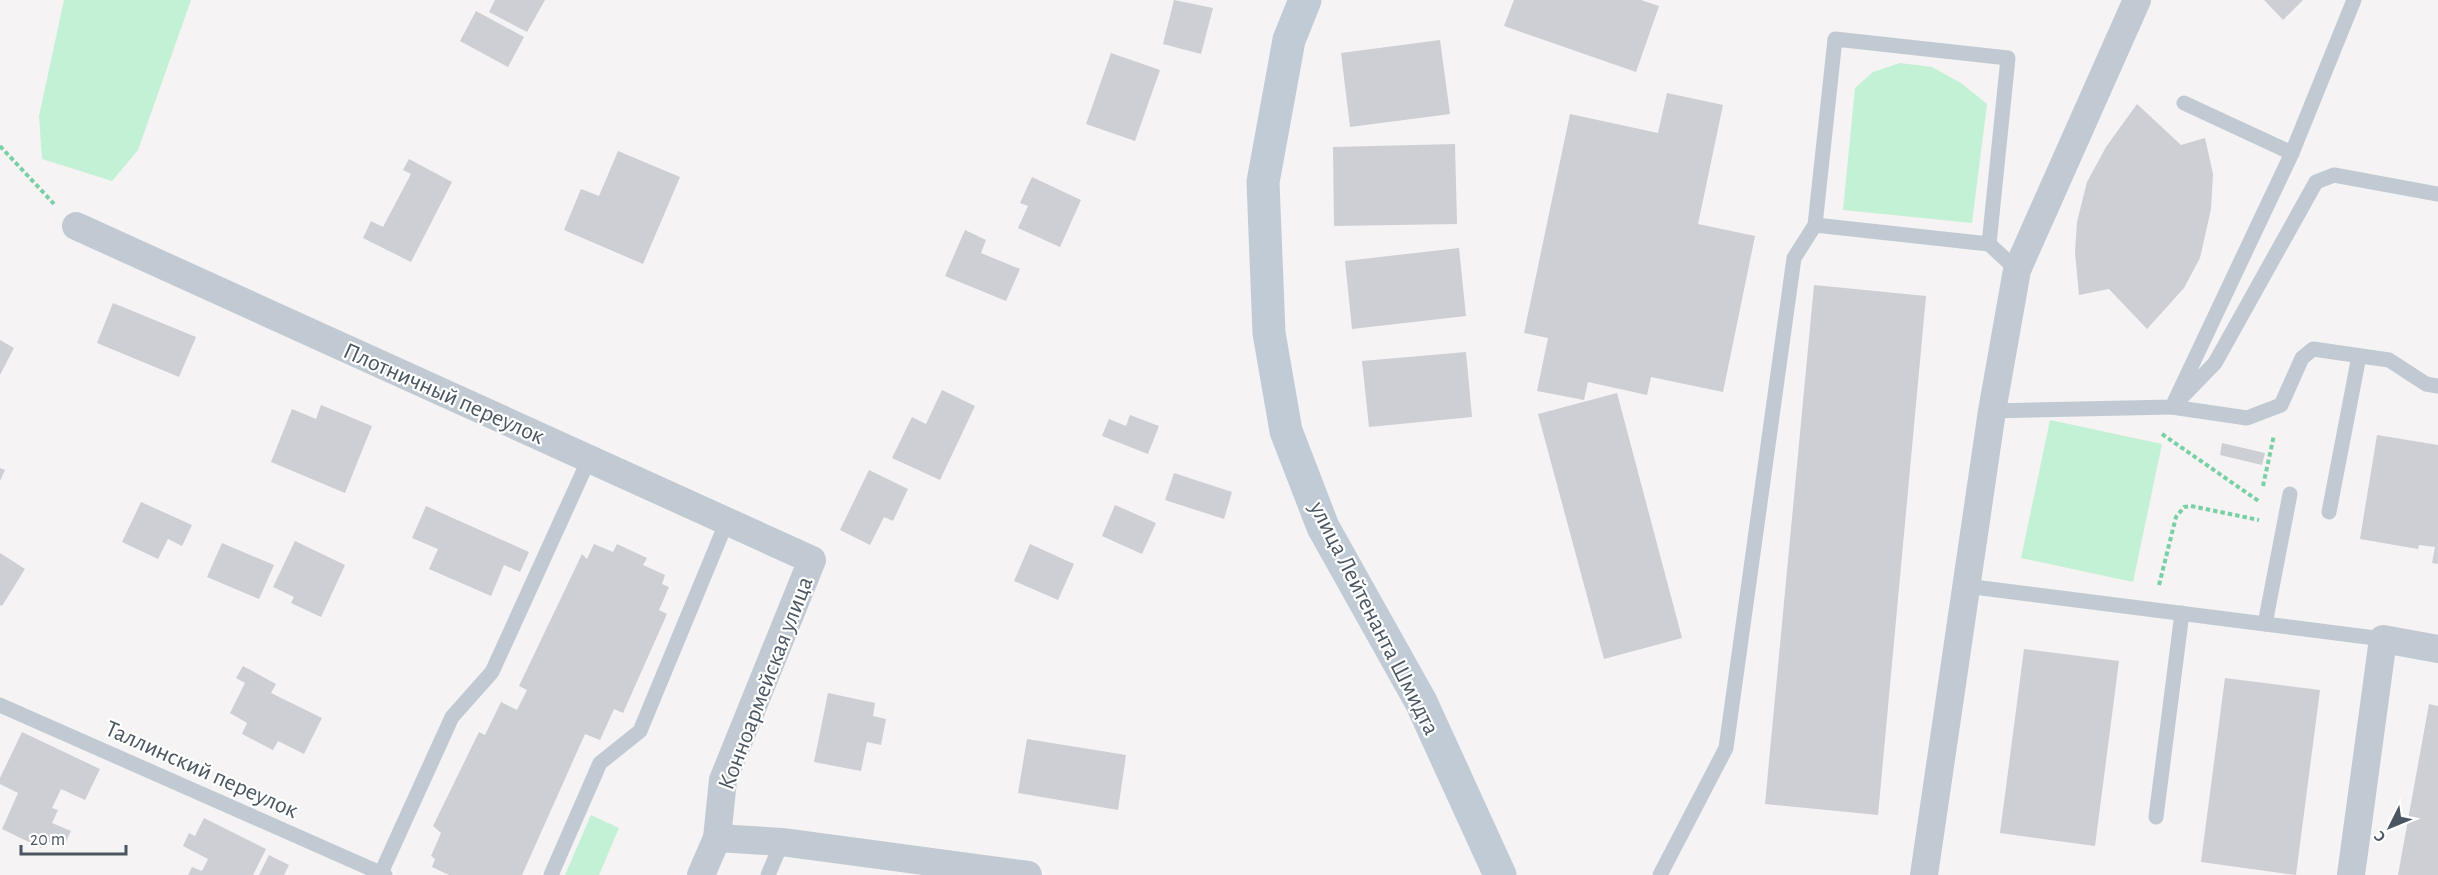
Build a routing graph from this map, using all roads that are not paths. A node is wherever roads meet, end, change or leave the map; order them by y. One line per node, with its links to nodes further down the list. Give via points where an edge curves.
1 (1305, 0): 34 (street, улица Лейтенанта Шмидта, via 1289,40 1263,182 1269,333 1286,430 1323,527 1421,702)
2 (2137, 0): 10 (street)
3 (2354, 0): 5 (lane)
4 (2184, 104): 5 (lane)
5 (2292, 153): 13 (lane)
6 (2438, 194): 13 (lane, via 2334,175 2316,182 2215,363)
7 (1815, 225): 9 (lane); 9 (lane, via 1835,39 1893,45 2008,58); 35 (lane, via 1794,258 1726,748)
8 (76, 226): 15 (street, Плотничный переулок)
9 (1989, 244): 10 (lane)
10 (2016, 270): 14 (street)
11 (2360, 356): 12 (lane, via 2389,360 2426,384); 13 (lane, via 2313,349 2302,358 2281,405 2247,418); 17 (lane)
12 (2438, 386)
13 (2172, 407): 14 (lane)
14 (1992, 411): 20 (street)
15 (589, 459): 18 (street, Плотничный переулок); 29 (lane, via 492,672 452,717)
16 (2290, 494): 22 (lane)
17 (2329, 512)
18 (727, 521): 19 (street, Плотничный переулок); 30 (lane, via 640,731 600,762)
19 (812, 560): 27 (street, Конноармейская улица, via 723,780)
20 (1966, 586): 21 (lane); 36 (street)
21 (2182, 613): 22 (lane); 26 (lane)
22 (2265, 624): 23 (lane)
23 (2384, 639): 24 (street); 37 (street)
24 (2438, 649)
25 (0, 705): 29 (lane, Таллинский переулок)
26 (2156, 817)
27 (717, 838): 28 (street); 31 (street, Конноармейская улица)
28 (782, 842): 32 (lane); 33 (street)
29 (383, 874)
30 (551, 875)
31 (701, 875)
32 (768, 875)
33 (1028, 875)
34 (1500, 875)
35 (1660, 875)
36 (1924, 875)
37 (2351, 875)

